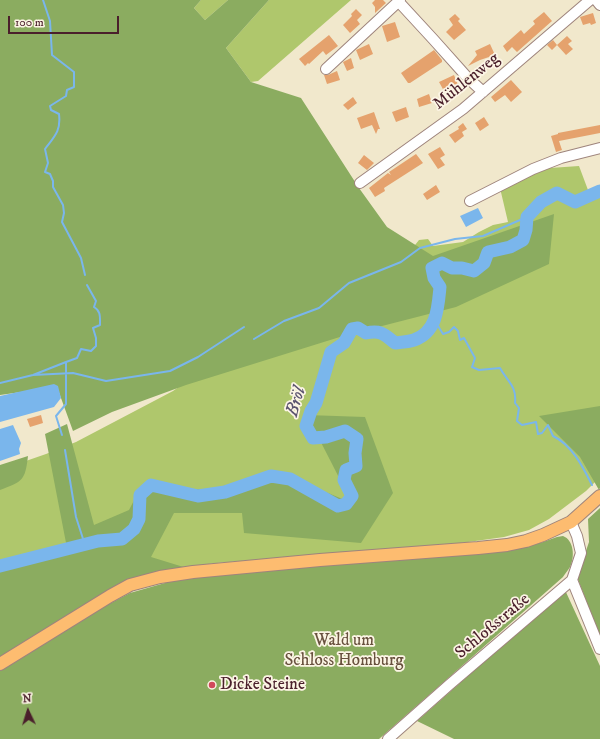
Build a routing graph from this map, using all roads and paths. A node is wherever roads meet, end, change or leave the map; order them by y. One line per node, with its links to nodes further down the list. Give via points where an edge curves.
1 (590, 0): 6 (street, Mühlenweg)
2 (596, 0): 4 (street)
3 (399, 1): 5 (street); 6 (street)
4 (600, 5)
5 (326, 69)
6 (483, 92): 8 (street, Mühlenweg)
7 (600, 148): 9 (street, via 540,166)
8 (360, 183)
9 (470, 201)
10 (600, 496): 11 (main road)
11 (571, 522): 12 (street, via 581,553); 14 (main road, via 526,541 500,546 258,566 160,577 130,585)
12 (572, 580): 13 (street); 15 (street, Schloßstraße)
13 (600, 649)
14 (0, 664)
15 (388, 739)

